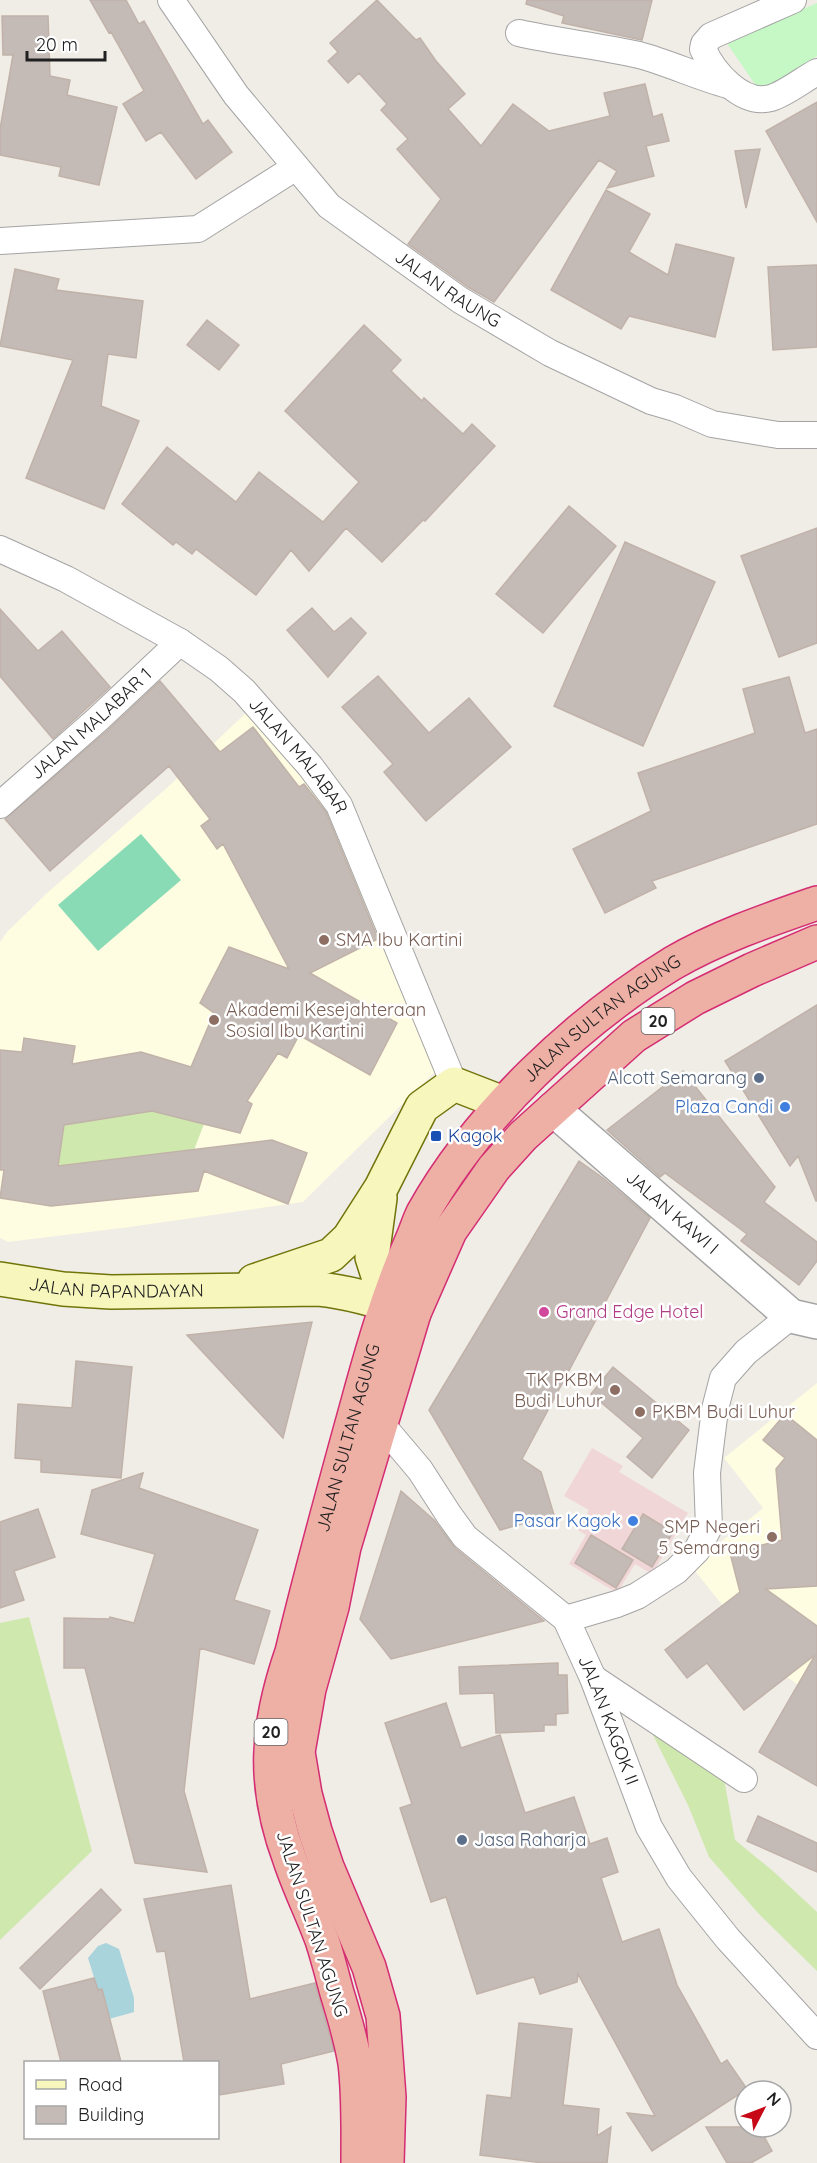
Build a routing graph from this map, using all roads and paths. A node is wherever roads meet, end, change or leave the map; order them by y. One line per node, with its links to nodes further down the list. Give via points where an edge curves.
1 (171, 0): 6 (street, JALAN RAUNG, via 236,95)
2 (793, 0): 5 (street, via 707,39 703,49 710,64)
3 (519, 33): 5 (street, via 638,55)
4 (817, 72): 5 (street, via 772,98 755,99)
5 (732, 86)
6 (296, 167): 7 (street, via 198,229); 8 (street, JALAN RAUNG, via 330,206 460,300 550,353 651,401 712,424 778,435)
7 (0, 240)
8 (817, 435)
9 (0, 549): 10 (street, JALAN MALABAR, via 66,579)
10 (180, 642): 11 (street, JALAN MALABAR 1); 14 (street, JALAN MALABAR, via 244,691 339,805)
11 (0, 805)
12 (817, 903): 15 (highway, JALAN SULTAN AGUNG / 20, via 711,943 674,963 589,1024)
13 (817, 942): 16 (highway, JALAN SULTAN AGUNG / 20, via 695,998 634,1036)
14 (454, 1084): 15 (main road); 17 (main road, JALAN PAPANDAYAN, via 422,1107)
15 (503, 1103): 18 (highway, JALAN SULTAN AGUNG / 20, via 442,1182)
16 (553, 1109): 19 (highway, JALAN SULTAN AGUNG / 20, via 523,1136 478,1190 450,1231); 23 (street, JALAN KAWI I)
17 (381, 1188): 21 (main road, JALAN PAPANDAYAN, via 349,1238 331,1255); 22 (main road, via 372,1257)
18 (402, 1261): 19 (main road); 22 (highway, JALAN SULTAN AGUNG / 20)
19 (431, 1276): 22 (highway, JALAN SULTAN AGUNG / 20)
20 (0, 1279): 21 (main road, JALAN PAPANDAYAN, via 87,1291)
21 (232, 1289): 22 (main road, JALAN PAPANDAYAN, via 335,1291)
22 (401, 1309): 24 (highway, JALAN SULTAN AGUNG / 20); 29 (highway, JALAN SULTAN AGUNG / 20, via 368,1365 284,1676 270,1750 274,1808 289,1859 322,1941 351,2041)
23 (804, 1319): 25 (street, JALAN KAWI I, via 746,1352 723,1378 707,1473 709,1527 697,1550 676,1571 637,1596)
24 (381, 1418): 25 (street, JALAN KAGOK II, via 465,1537); 30 (highway, JALAN SULTAN AGUNG / 20, via 344,1547 309,1689 298,1752 315,1831 369,1967 383,2016 389,2097)
25 (566, 1619): 26 (street, JALAN KAGOK II)
26 (593, 1678): 27 (street); 28 (street, JALAN KAGOK II, via 649,1827 679,1878)
27 (744, 1779)
28 (817, 2037)
29 (358, 2163)
30 (387, 2163)

